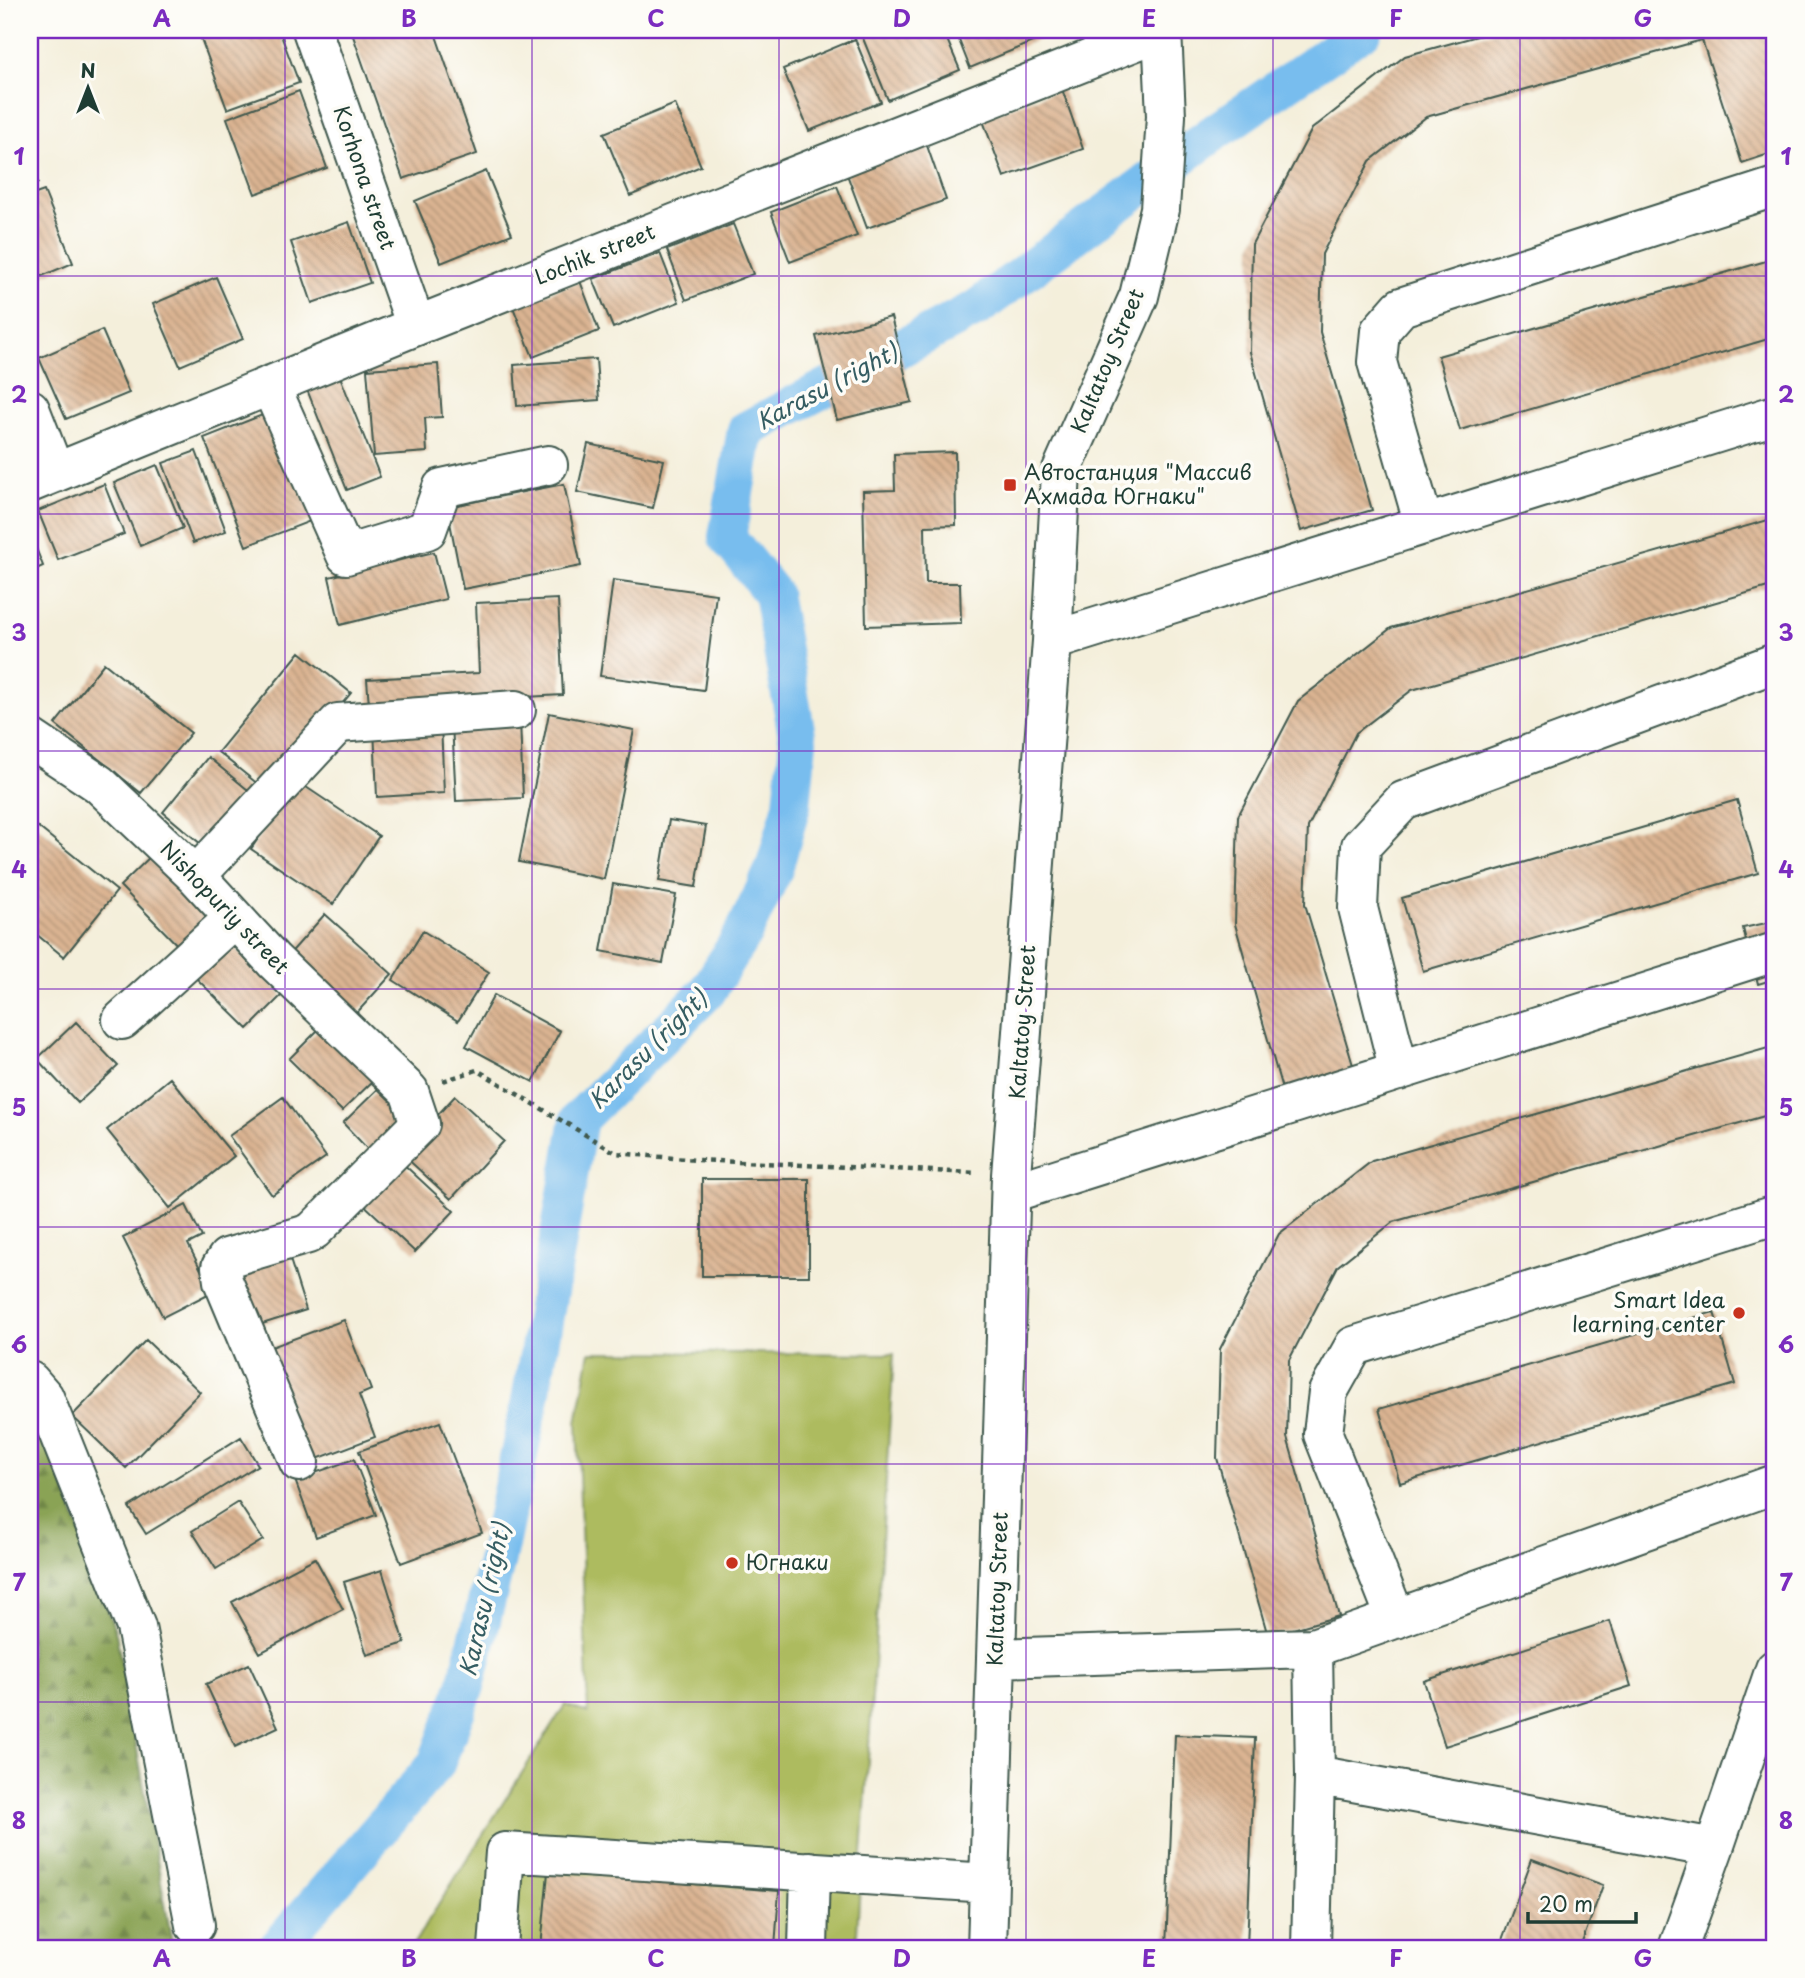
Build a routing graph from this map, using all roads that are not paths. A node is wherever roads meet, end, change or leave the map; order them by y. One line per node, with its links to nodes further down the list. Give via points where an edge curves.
1 (312, 30): 4 (street, Korhona street)
2 (1162, 30): 4 (street, Lochik street); 11 (street, Kaltatoy Street, via 1166,116 1160,209 1139,296 1061,472)
3 (1775, 187): 10 (street, via 1401,307 1380,331 1377,362)
4 (416, 326): 5 (street, Lochik street)
5 (270, 386): 8 (street, via 346,555 427,530 442,488); 9 (street, Lochik street)
6 (30, 409): 9 (street)
7 (1775, 415): 10 (street)
8 (548, 465)
9 (42, 478)
10 (1424, 525): 11 (street)
11 (1052, 641): 20 (street, Kaltatoy Street)
12 (1775, 663): 19 (street, via 1403,801 1370,836 1361,846 1358,908)
13 (516, 710): 15 (street, via 338,723)
14 (30, 738): 15 (street, Nishopuriy street, via 99,784)
15 (196, 876): 16 (street, Nishopuriy street)
16 (234, 918): 18 (street); 23 (street, Nishopuriy street, via 409,1091 420,1124 314,1230 227,1258 221,1267)
17 (1775, 952): 19 (street)
18 (122, 1020)
19 (1399, 1071): 20 (street)
20 (1011, 1184): 27 (street, Kaltatoy Street)
21 (1775, 1215): 25 (street, via 1354,1346 1328,1392 1323,1434)
22 (30, 1381): 33 (street, via 44,1397 136,1627)
23 (299, 1462)
24 (1775, 1484): 25 (street)
25 (1396, 1619): 26 (street)
26 (1313, 1648): 27 (street); 29 (street)
27 (996, 1658): 32 (street, Kaltatoy Street)
28 (1775, 1669): 30 (street)
29 (1315, 1775): 30 (street); 37 (street)
30 (1714, 1848): 38 (street)
31 (810, 1871): 32 (street); 34 (street, via 505,1852); 35 (street)
32 (989, 1883): 36 (street, Kaltatoy Street)
33 (195, 1925)
34 (498, 1948)
35 (808, 1948)
36 (987, 1948)
37 (1311, 1948)
38 (1678, 1948)

